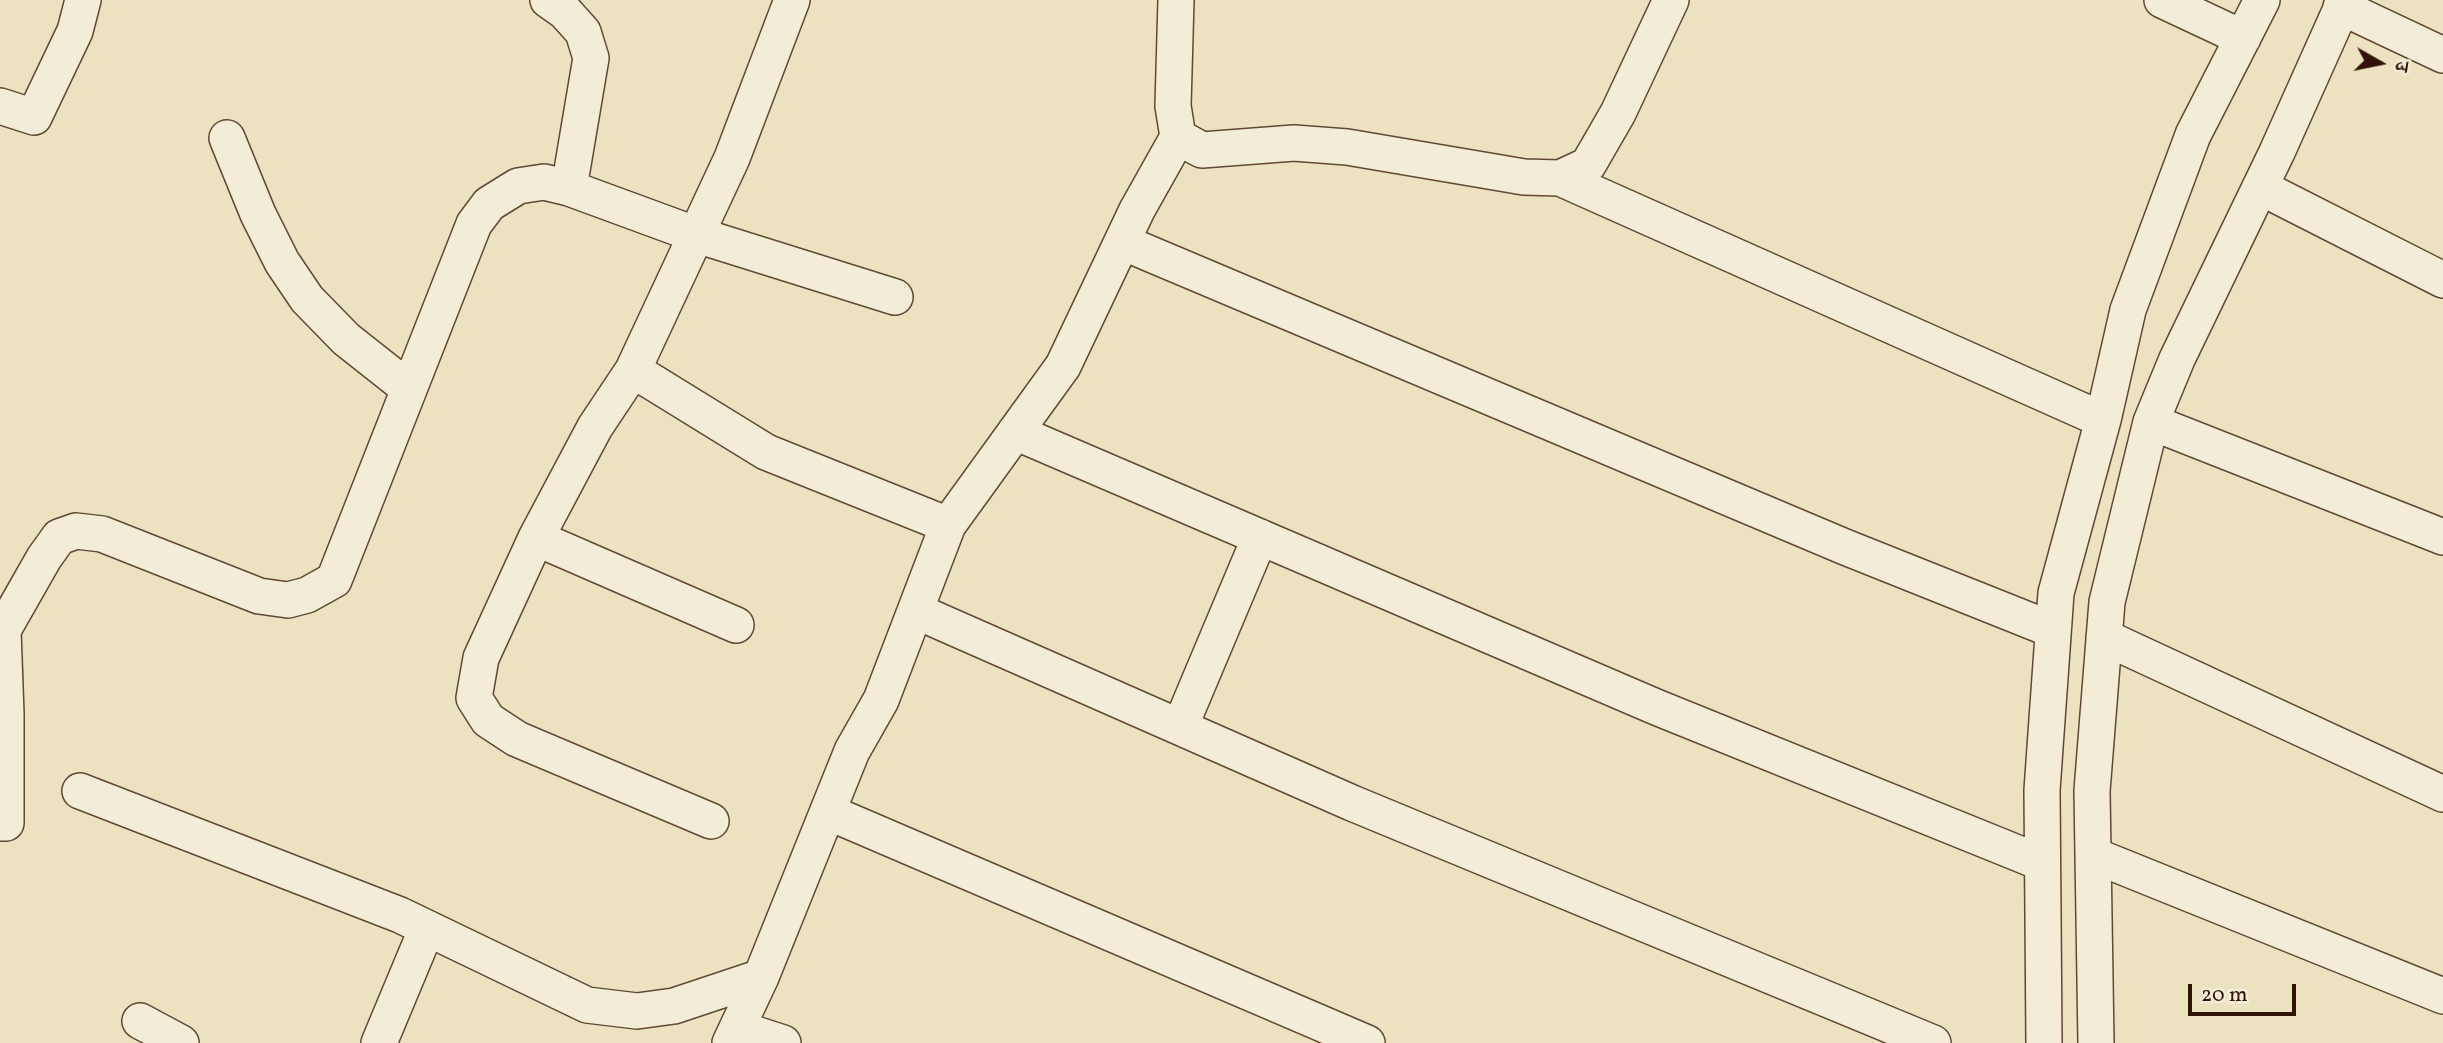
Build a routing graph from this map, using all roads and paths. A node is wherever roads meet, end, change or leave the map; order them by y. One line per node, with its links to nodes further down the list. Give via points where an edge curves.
1 (83, 0): 11 (street, via 75,31 34,117)
2 (548, 0): 16 (street, via 583,32 591,58)
3 (792, 0): 17 (street, via 733,158)
4 (1176, 0): 12 (street, via 1173,106)
5 (1671, 0): 14 (street, via 1588,165)
6 (2162, 0): 9 (street)
7 (2262, 0): 9 (street)
8 (2343, 4): 10 (street); 15 (street)
9 (2243, 38): 23 (street, via 2193,135 2128,310)
10 (2443, 55)
11 (0, 106)
12 (1178, 137): 14 (street, via 1202,150 1294,142 1347,146 1524,177); 18 (street)
13 (227, 138): 22 (street, via 258,214 307,299 346,339)
14 (1559, 177): 23 (street)
15 (2260, 187): 19 (street); 24 (street)
16 (569, 188): 17 (street); 22 (street, via 544,182 518,187 489,204 474,224)
17 (697, 235): 20 (street); 21 (street)
18 (1122, 242): 25 (street, via 1063,366); 33 (street)
19 (2443, 280)
20 (895, 297)
21 (633, 370): 26 (street, via 766,452); 29 (street, via 595,426)
22 (408, 388): 31 (street, via 334,580 288,600 259,596 102,534 76,531 59,537)
23 (2103, 420): 33 (street, via 2056,593)
24 (2151, 422): 28 (street); 34 (street, via 2107,602)
25 (1015, 432): 26 (street); 27 (street)
26 (948, 525): 30 (street)
27 (1260, 537): 35 (street); 42 (street, via 1656,707)
28 (2443, 537)
29 (536, 538): 32 (street); 39 (street, via 481,658 474,698 488,720 517,739)
30 (916, 611): 35 (street); 38 (street, via 881,700 852,751)
31 (1, 624): 40 (street, via 6,823)
32 (736, 625)
33 (2053, 630): 42 (street)
34 (2104, 637): 37 (street); 41 (street, via 2092,791)
35 (1180, 727): 52 (street, via 1352,803)
36 (80, 791): 43 (street)
37 (2443, 794)
38 (828, 812): 44 (street); 51 (street)
39 (711, 821)
40 (0, 822)
41 (2093, 855): 45 (street); 54 (street)
42 (2042, 863): 53 (street)
43 (427, 928): 44 (street, via 587,1005 637,1011 674,1006); 49 (street)
44 (761, 977): 47 (street)
45 (2443, 996)
46 (140, 1021): 48 (street)
47 (733, 1035): 50 (street)
48 (181, 1043)
49 (379, 1043)
50 (783, 1043)
51 (1367, 1043)
52 (1933, 1043)
53 (2045, 1043)
54 (2096, 1043)

